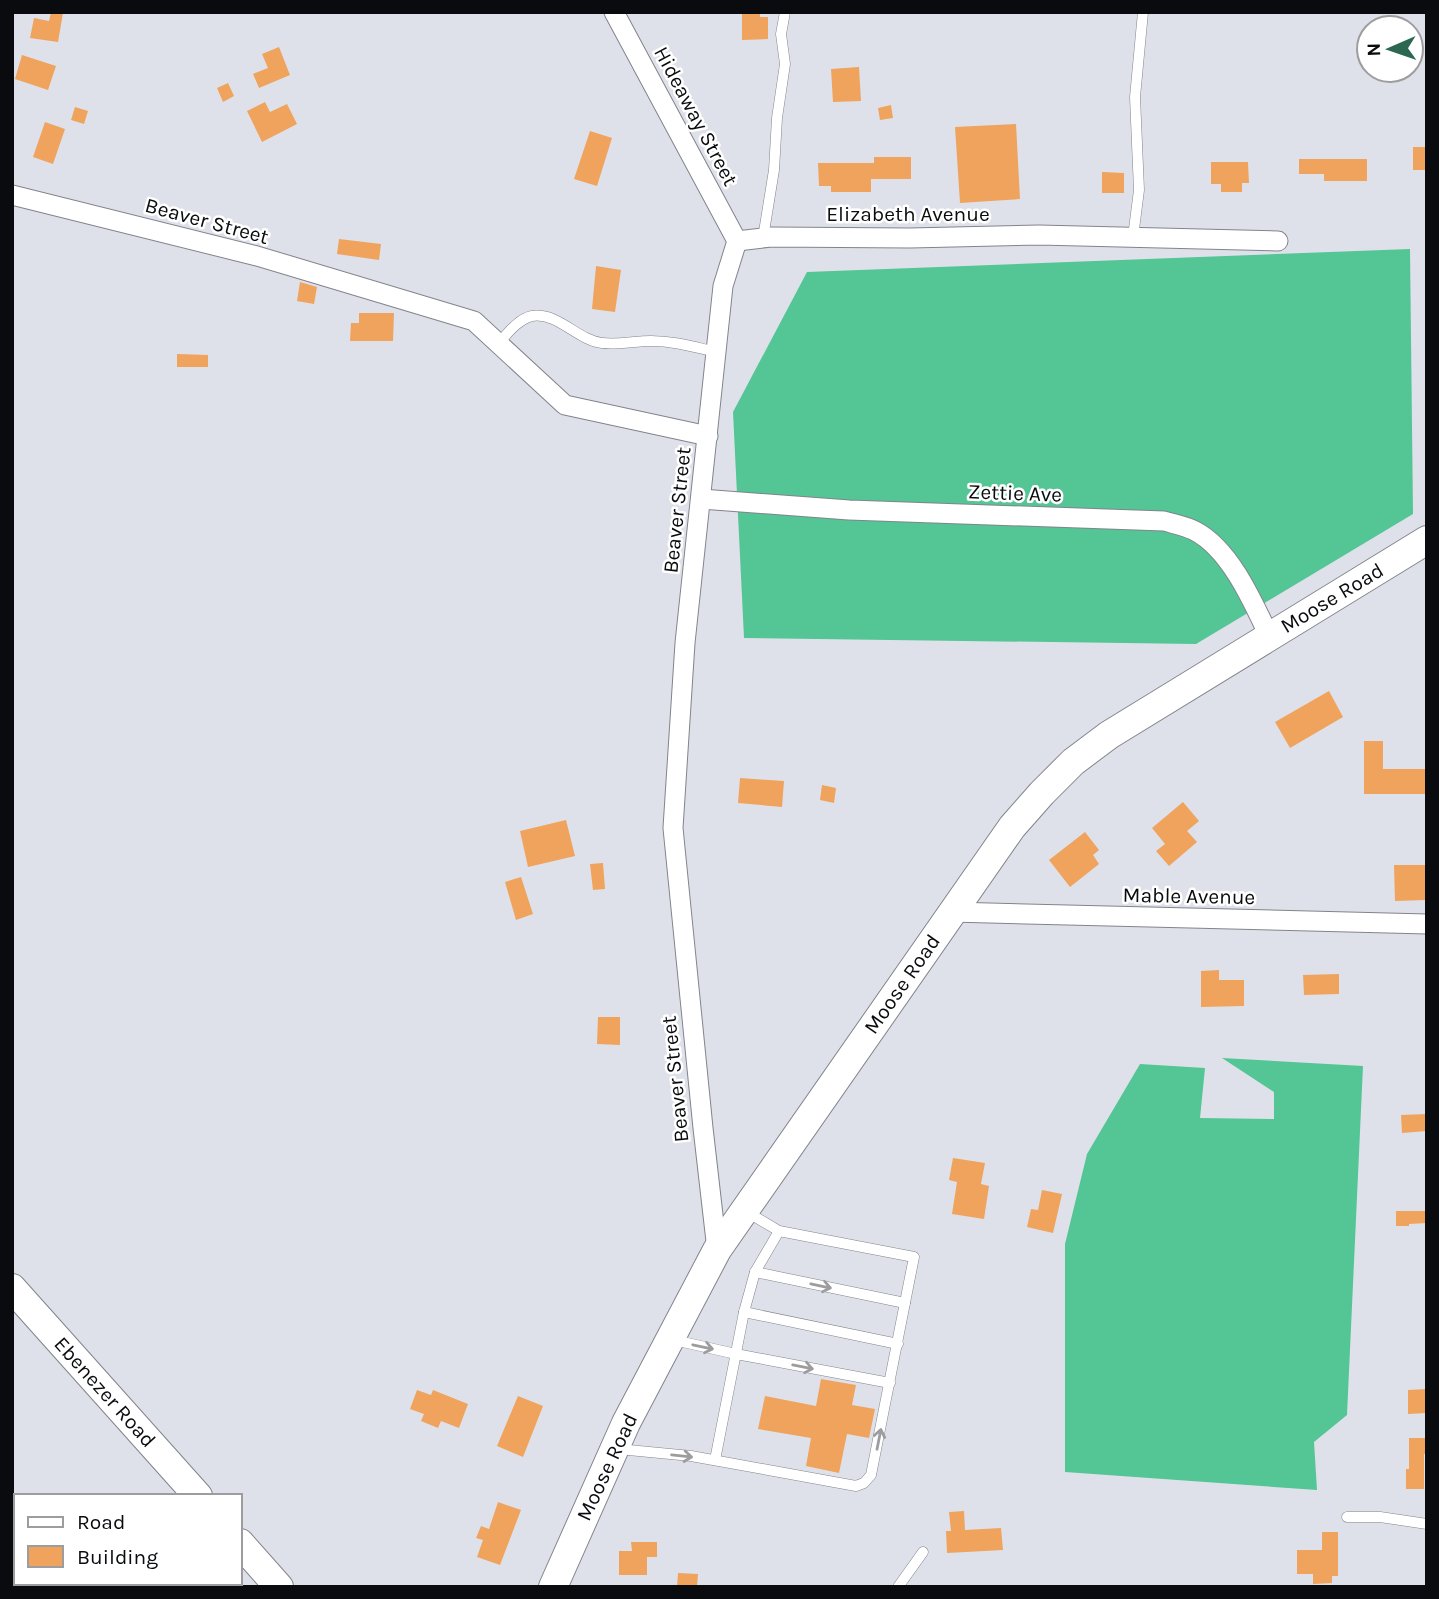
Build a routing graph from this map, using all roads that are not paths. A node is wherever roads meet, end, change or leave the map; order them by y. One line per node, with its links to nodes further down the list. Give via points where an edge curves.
1 (614, 12): 7 (street, Hideaway Street)
2 (785, 12): 6 (lane, via 781,34 785,64)
3 (1143, 12): 5 (lane, via 1135,97 1139,190)
4 (12, 195): 9 (street, Beaver Street, via 257,256 474,321)
5 (1133, 237): 6 (street, Elizabeth Avenue); 8 (street, Elizabeth Avenue)
6 (763, 238): 7 (street, Elizabeth Avenue)
7 (737, 241): 10 (street, via 723,286)
8 (1278, 241)
9 (498, 344): 10 (lane, via 530,316 559,322 602,343 669,341); 11 (street, Beaver Street, via 565,405)
10 (716, 352): 11 (street)
11 (708, 436): 12 (street, Beaver Street)
12 (701, 499): 14 (street, Zettie Ave, via 849,510 1164,521 1195,531 1219,549 1248,591); 19 (street, Beaver Street, via 685,643 673,828)
13 (1427, 540): 14 (street, Moose Road)
14 (1269, 636): 15 (street, Moose Road, via 1073,762 1012,827)
15 (951, 912): 16 (street, Mable Avenue); 17 (street, Moose Road)
16 (1427, 924)
17 (744, 1211): 18 (lane); 19 (street, Moose Road)
18 (779, 1231): 20 (lane); 22 (lane, via 914,1257)
19 (717, 1250): 24 (street, Moose Road)
20 (754, 1272): 22 (lane, one-way to 22); 23 (lane)
21 (12, 1287): 30 (street, Ebenezer Road)
22 (905, 1303): 25 (lane)
23 (744, 1312): 25 (lane); 26 (lane)
24 (670, 1339): 26 (lane, one-way to 26); 28 (street, Moose Road)
25 (898, 1344): 27 (lane)
26 (736, 1354): 27 (lane, one-way to 27); 29 (lane)
27 (890, 1383): 29 (lane, one-way to 27, via 856,1486 864,1483 871,1475)
28 (614, 1449): 29 (lane, one-way to 29); 36 (street, Moose Road)
29 (715, 1460)
30 (196, 1494)
31 (1348, 1517): 32 (lane)
32 (1427, 1524)
33 (242, 1545): 35 (street)
34 (923, 1552): 37 (lane)
35 (279, 1587)
36 (553, 1587)
37 (898, 1587)

